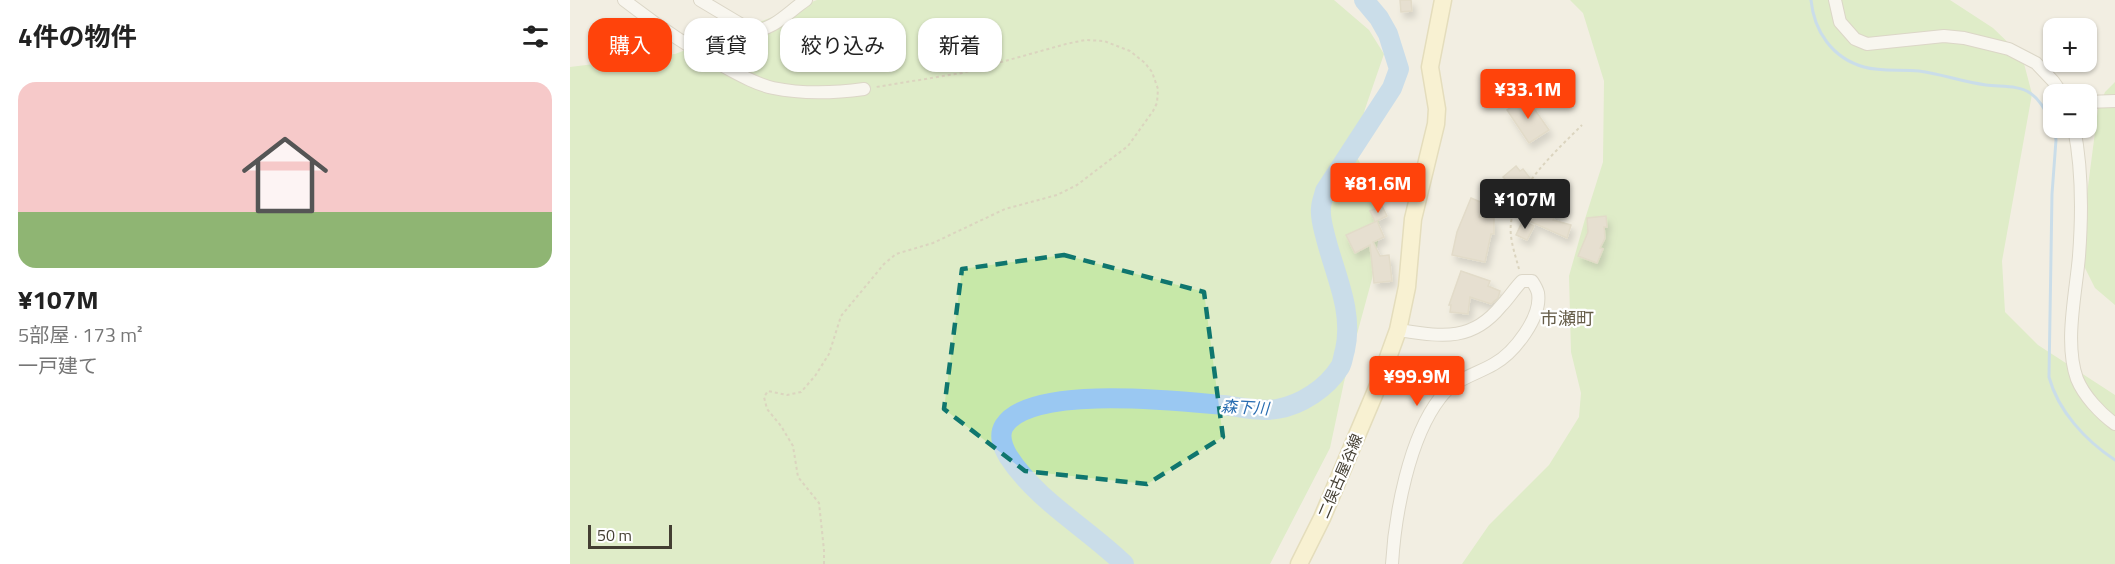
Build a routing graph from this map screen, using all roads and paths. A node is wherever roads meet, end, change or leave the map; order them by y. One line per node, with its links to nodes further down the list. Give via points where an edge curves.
1 (624, 0): 7 (street, via 695,51 771,88 801,92)
2 (700, 0): 3 (street, via 752,31 761,31)
3 (806, 0)
4 (1443, 0): 13 (main road, 二俣古屋谷線, via 1430,67 1436,124 1413,219 1407,287)
5 (1835, 0): 6 (street, via 1840,22 1855,39 1867,45 1944,36 1964,38 2009,49 2036,63)
6 (2055, 84)
7 (864, 89): 15 (path, via 962,74 1085,40 1104,41 1130,51 1152,72 1158,88 1153,111 1128,146 1077,185 1057,195 1005,209 933,243 896,254 841,316 829,354 801,392 768,392 764,397 767,409 793,446 798,477 819,503)
8 (2115, 101): 9 (street)
9 (2097, 102)
10 (1582, 124): 12 (path, via 1532,179 1520,198 1511,222 1511,242)
11 (2075, 138): 14 (street, via 2080,202 2072,357 2081,388)
12 (1522, 280): 13 (street, via 1501,307 1470,332 1453,336); 17 (street, via 1532,281 1538,292 1538,304 1520,341 1496,364 1461,379 1441,396 1417,442 1403,489)
13 (1398, 330): 16 (main road, 二俣古屋谷線, via 1322,518)
14 (2115, 424)
15 (824, 564)
16 (1299, 564)
17 (1392, 564)

